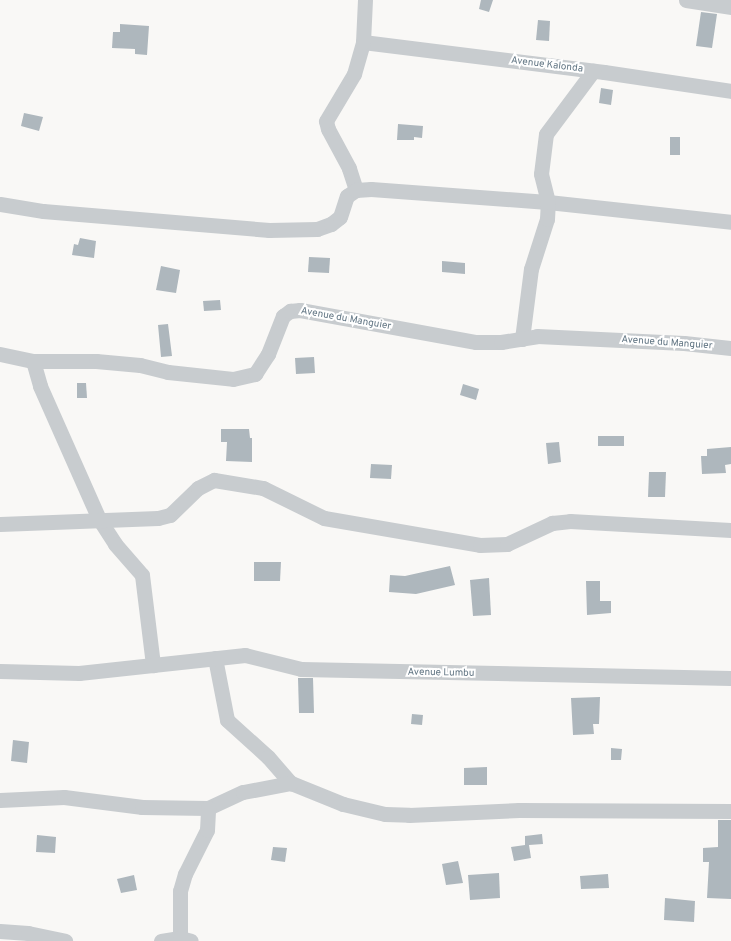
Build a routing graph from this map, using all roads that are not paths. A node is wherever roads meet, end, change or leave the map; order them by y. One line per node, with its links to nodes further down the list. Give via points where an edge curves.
1 (365, 0): 4 (street)
2 (686, 0): 3 (street)
3 (731, 7)
4 (363, 42): 5 (street, Avenue Kalonda); 7 (street, via 354,74 326,121 349,168)
5 (593, 71): 6 (street, Avenue Kalonda); 8 (street, via 546,134 542,174)
6 (731, 91)
7 (356, 190): 8 (street); 9 (street, via 347,196 340,217 331,224 317,229 269,230 43,211)
8 (548, 202): 10 (street); 11 (street, via 547,218 531,269)
9 (0, 204)
10 (731, 222)
11 (522, 339): 12 (street, Avenue du Manguier, via 537,336 684,343); 14 (street, Avenue du Manguier, via 476,342 300,310 290,311 283,316 268,354 255,374 233,379 208,378 140,365 96,361)
12 (731, 348)
13 (0, 354): 14 (street, Avenue du Manguier)
14 (33, 361): 15 (street, via 40,386)
15 (99, 519): 16 (street); 17 (street, via 158,518 170,515 198,488 214,480 263,488 324,518 480,545 507,544 552,523 570,521); 19 (street, via 115,544 142,575)
16 (0, 524)
17 (731, 530)
18 (214, 658): 19 (street, Avenue Lumbu); 21 (street, Avenue Lumbu, via 245,655 301,669); 22 (street, via 227,720 268,757)
19 (153, 665): 20 (street, Avenue Lumbu, via 79,673)
20 (0, 671)
21 (731, 678)
22 (291, 783): 24 (street, via 243,792); 25 (street, via 343,804 385,814 527,810)
23 (0, 800): 24 (street, via 64,797 142,807)
24 (208, 808): 27 (street, via 207,830 185,874 180,891)
25 (731, 812)
26 (0, 931): 28 (street, via 28,933)
27 (186, 940): 29 (street)
28 (65, 941)
29 (161, 941)

